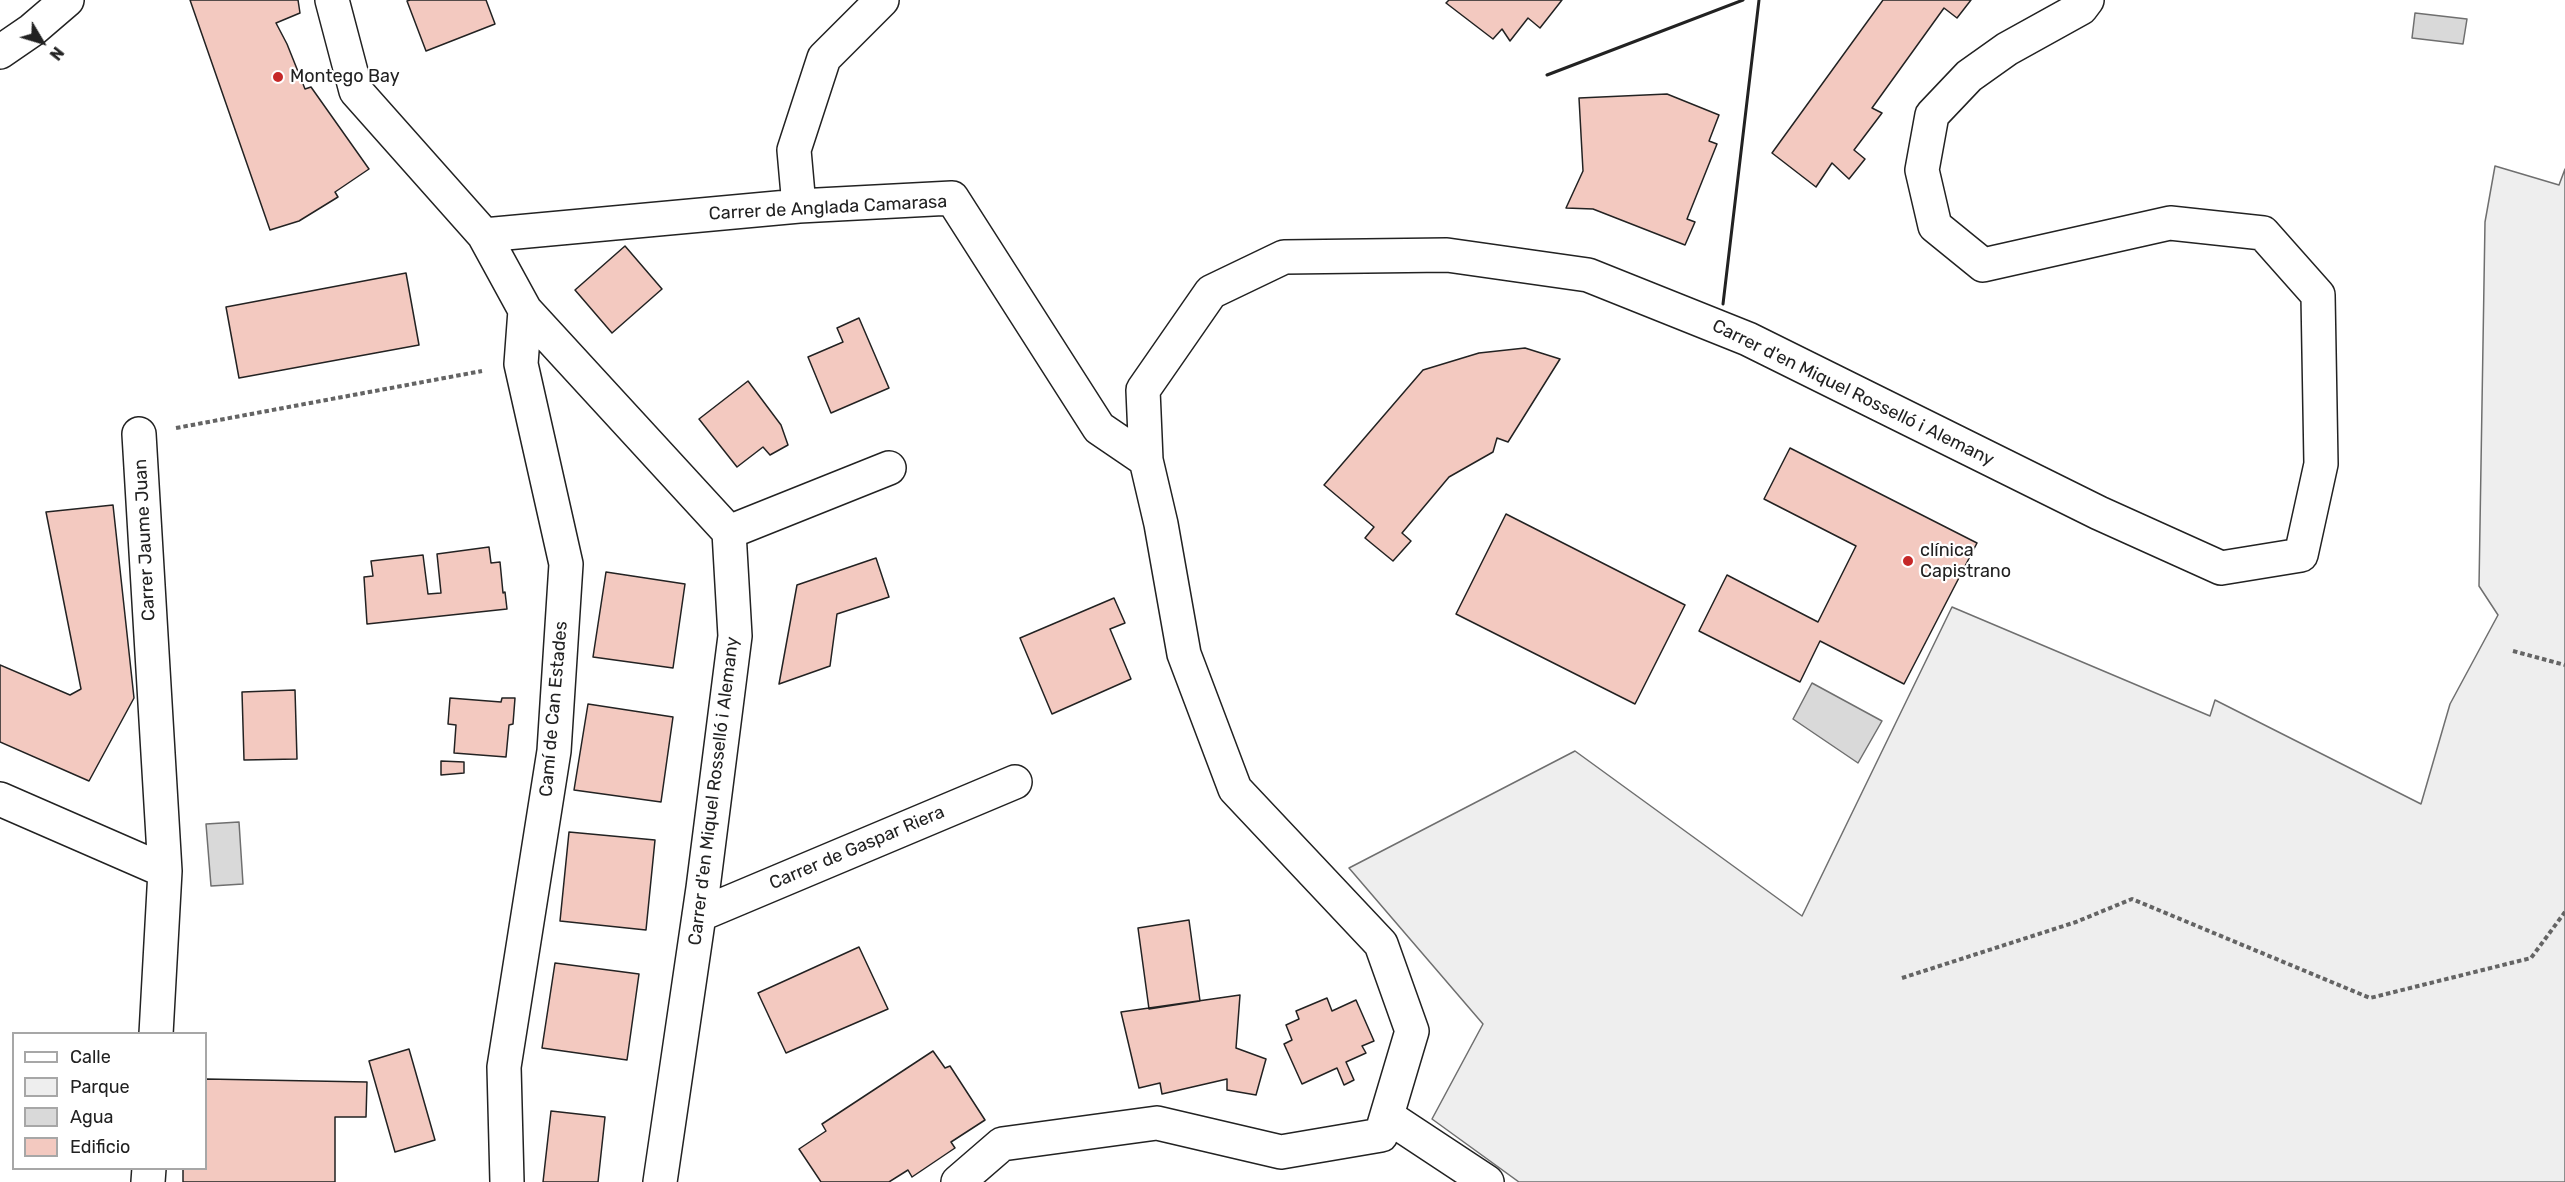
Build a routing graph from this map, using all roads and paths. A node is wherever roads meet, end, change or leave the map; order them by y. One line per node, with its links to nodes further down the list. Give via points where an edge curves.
1 (67, 0): 5 (street)
2 (332, 0): 7 (street, via 356,91)
3 (882, 0): 6 (street, via 824,58 794,150)
4 (2087, 0): 11 (street, Carrer d'en Miquel Rosselló i Alemany, via 2081,8 2007,49 1969,76 1932,115 1922,170 1935,226 1983,265 2170,223 2263,233 2318,295 2321,464 2301,555 2221,568 2099,513 1748,339 1588,275 1447,255 1284,256 1211,292 1143,390)
5 (0, 52)
6 (799, 206): 7 (street, Carrer de Anglada Camarasa); 11 (street, Carrer de Anglada Camarasa, via 952,198 1099,428)
7 (484, 235): 8 (street)
8 (525, 310): 9 (street, Camí de Can Estades); 13 (street)
9 (521, 364): 10 (path, Carrer Jaume Juan); 24 (street, Camí de Can Estades, via 566,564 554,751 504,1067)
10 (139, 434): 18 (street, Carrer Jaume Juan)
11 (1146, 460): 23 (street, Carrer d'en Miquel Rosselló i Alemany, via 1184,654 1235,789 1381,944 1412,1031)
12 (889, 468): 13 (street)
13 (729, 532): 20 (street, Carrer d'en Miquel Rosselló i Alemany, via 735,636)
14 (2513, 651): 15 (path)
15 (2565, 665)
16 (1015, 782): 20 (street, Carrer de Gaspar Riera)
17 (0, 799): 18 (street)
18 (165, 871): 22 (street, Carrer Jaume Juan)
19 (2565, 912): 21 (path, via 2531,958 2370,998 2132,899 2076,922)
20 (699, 915): 25 (street, Carrer d'en Miquel Rosselló i Alemany)
21 (1902, 978)
22 (156, 1032)
23 (1387, 1116): 26 (street, Carrer d'en Miquel Rosselló i Alemany, via 1381,1135 1281,1152 1157,1123 1002,1144); 27 (street)
24 (507, 1182)
25 (660, 1182)
26 (958, 1182)
27 (1486, 1182)

